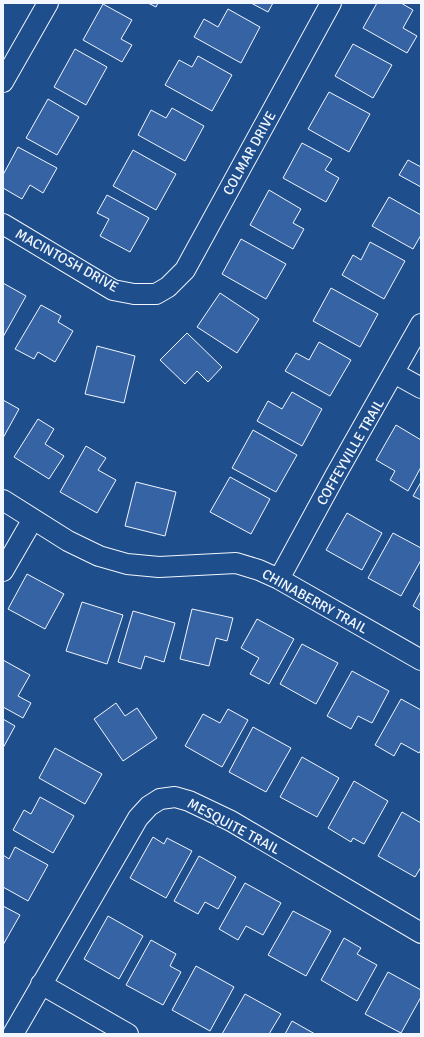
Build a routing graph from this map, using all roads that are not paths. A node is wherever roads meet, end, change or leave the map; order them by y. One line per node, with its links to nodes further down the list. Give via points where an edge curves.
1 (48, 3): 3 (street)
2 (331, 3): 5 (street, COLMAR DRIVE, via 185,270 168,287)
3 (3, 82)
4 (3, 224): 5 (street, MACINTOSH DRIVE, via 113,290 134,294)
5 (156, 294)
6 (421, 324): 7 (street, COFFEYVILLE TRAIL)
7 (394, 373): 8 (street); 12 (street, COFFEYVILLE TRAIL)
8 (421, 388)
9 (3, 500): 10 (street, CHINABERRY TRAIL)
10 (33, 519): 11 (street); 12 (street, CHINABERRY TRAIL, via 68,541 99,556 127,564 159,567 236,563)
11 (3, 571)
12 (279, 579): 13 (street, CHINABERRY TRAIL)
13 (421, 660)
14 (421, 933): 15 (street, MESQUITE TRAIL, via 231,821 189,801 175,797 160,799 138,818)
15 (42, 984): 16 (street, MESQUITE TRAIL); 17 (street)
16 (13, 1034)
17 (128, 1034)

